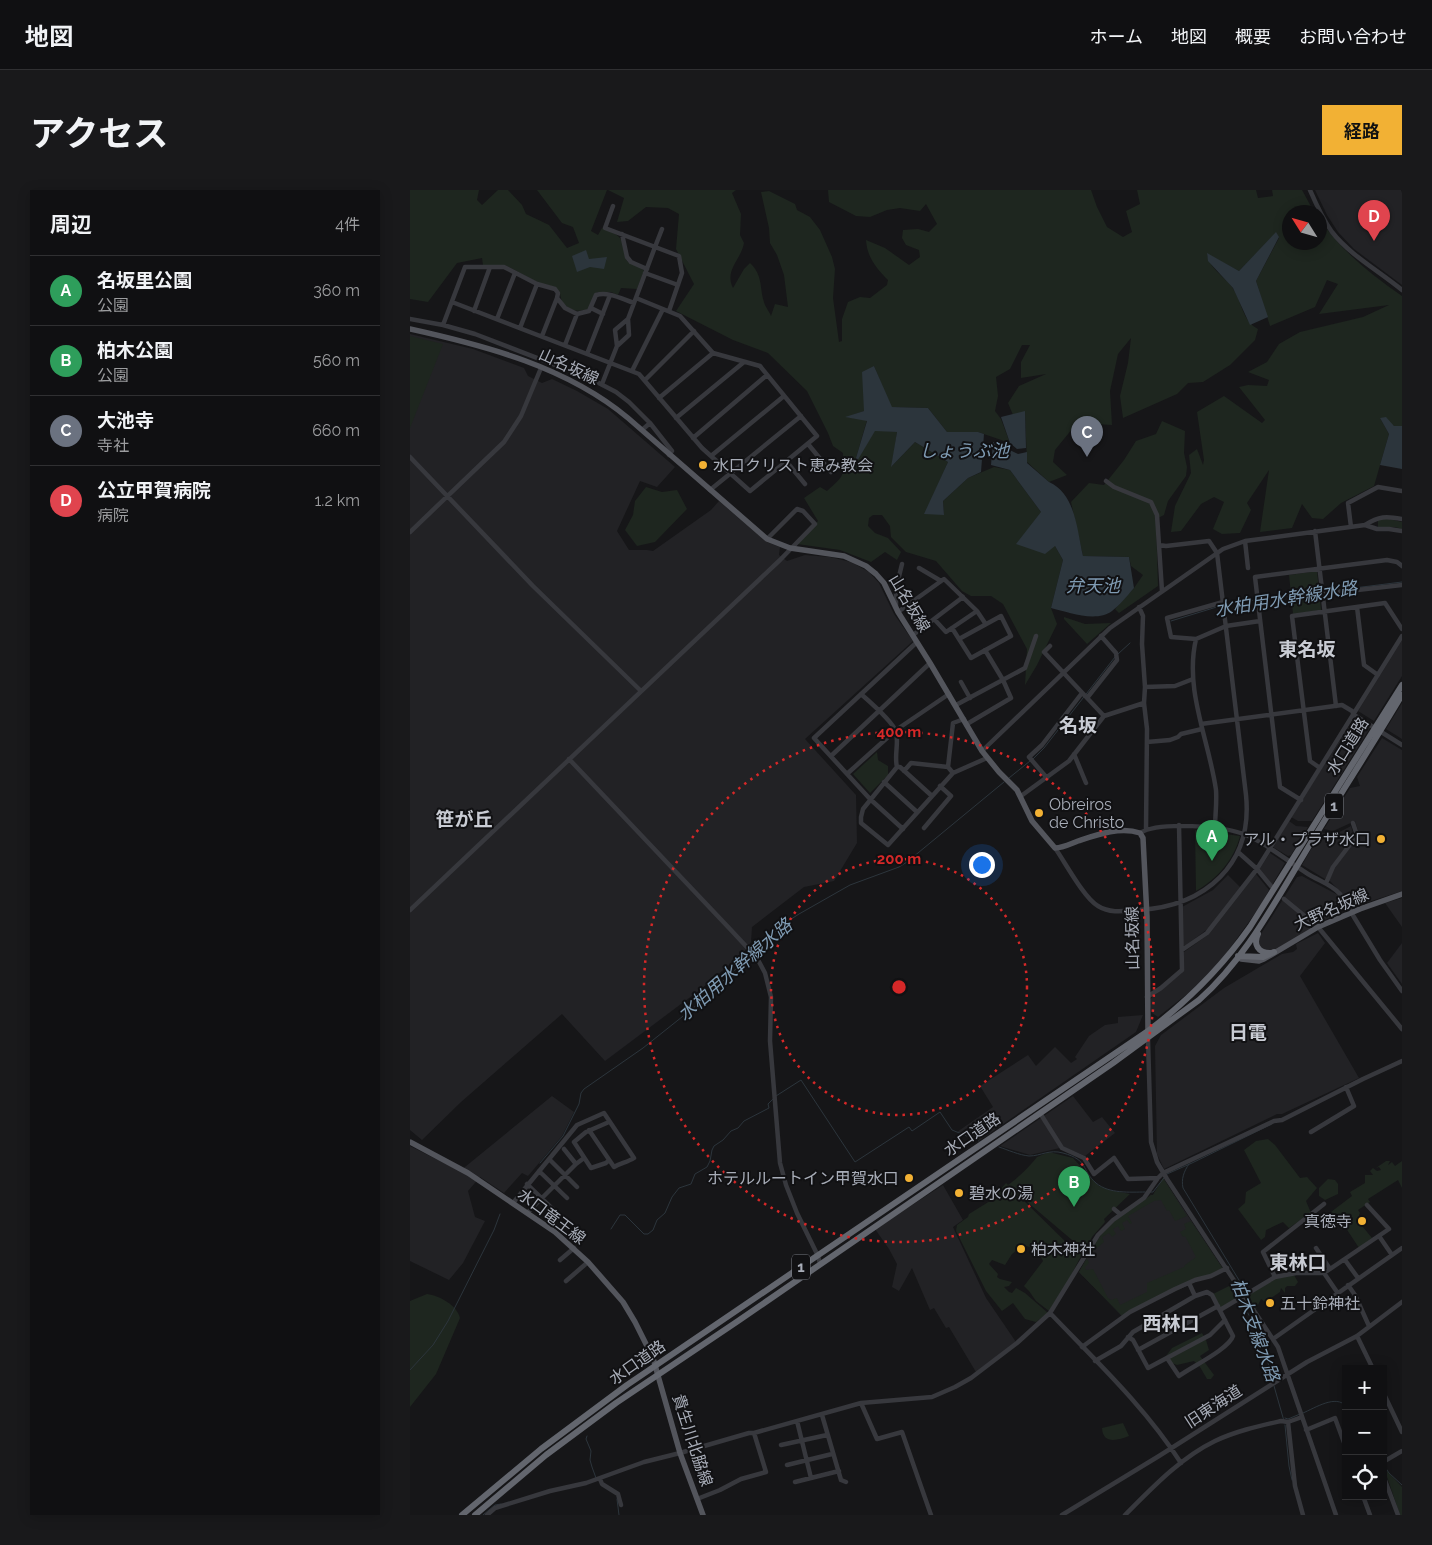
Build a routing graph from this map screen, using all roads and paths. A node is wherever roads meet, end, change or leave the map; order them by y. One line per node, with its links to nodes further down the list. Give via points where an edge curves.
1 (1310, 190): 11 (street, via 1336,236)
2 (613, 206): 4 (street, via 605,228)
3 (662, 229): 5 (street)
4 (622, 234): 5 (street); 7 (street, via 628,259)
5 (655, 247): 7 (street); 10 (street, via 679,256 682,273)
6 (490, 267): 8 (street, via 504,267); 15 (street, via 465,267); 18 (street)
7 (646, 271): 10 (street); 14 (street)
8 (515, 272): 9 (street); 23 (street)
9 (536, 284): 13 (street, via 555,289); 26 (street)
10 (678, 285): 19 (street)
11 (1402, 290)
12 (610, 295): 14 (street); 16 (street, via 596,295); 21 (street)
13 (557, 298): 20 (street, via 565,308); 29 (street)
14 (635, 301): 17 (street); 24 (street)
15 (452, 302): 18 (street); 25 (street)
16 (591, 308): 20 (street, via 587,313); 21 (street)
17 (663, 309): 19 (street); 37 (street)
18 (474, 311): 23 (street)
19 (669, 311): 28 (street, via 680,316)
20 (577, 314): 30 (street)
21 (603, 314): 33 (street)
22 (410, 319): 25 (street)
23 (497, 319): 26 (street)
24 (628, 319): 31 (street, via 629,335); 31 (street, via 615,330)
25 (443, 325): 40 (street)
26 (520, 328): 29 (street)
27 (410, 329): 36 (main road, 山名坂線, via 490,348)
28 (694, 331): 32 (street); 39 (street)
29 (542, 336): 30 (street)
30 (565, 345): 33 (street)
31 (617, 346): 35 (street)
32 (713, 353): 34 (street); 42 (street)
33 (587, 354): 35 (street)
34 (744, 362): 38 (street, via 760,366); 44 (street)
35 (610, 363): 37 (street); 40 (street)
36 (541, 368): 46 (main road, 山名坂線, via 589,389); 59 (street, via 510,434)
37 (632, 371): 39 (street)
38 (767, 375): 41 (street); 47 (street)
39 (645, 380): 42 (street)
40 (602, 384): 45 (street, via 630,402)
41 (784, 396): 43 (street); 50 (street)
42 (659, 398): 44 (street)
43 (800, 416): 48 (street, via 817,436); 54 (street)
44 (676, 418): 47 (street)
45 (650, 423): 46 (street); 49 (street, via 672,450)
46 (642, 430): 49 (main road, 山名坂線)
47 (692, 438): 50 (street)
48 (808, 444): 52 (street); 53 (street)
49 (669, 454): 57 (main road, 山名坂線)
50 (710, 456): 54 (street)
51 (410, 457): 59 (street)
52 (786, 461): 54 (street, via 750,491); 56 (street)
53 (831, 472)
54 (730, 474): 57 (street)
55 (1106, 481): 68 (street, via 1154,505)
56 (805, 484)
57 (710, 490): 66 (main road, 山名坂線)
58 (1402, 490): 62 (street, via 1378,487 1348,503)
59 (448, 496): 64 (street); 110 (street, via 529,582)
60 (1402, 519): 61 (street, via 1377,518)
61 (1365, 525): 62 (street); 63 (street, via 1377,530)
62 (1350, 527): 65 (street)
63 (1402, 531)
64 (410, 532)
65 (1315, 532): 67 (street); 75 (street)
66 (767, 538): 69 (main road, 山名坂線); 69 (street, via 797,509 803,511 815,524)
67 (1245, 541): 70 (street); 74 (street)
68 (1159, 545): 70 (street, via 1209,541); 78 (street)
69 (790, 548): 84 (main road, 山名坂線, via 855,560 884,583); 110 (street)
70 (1217, 553): 78 (street); 81 (street)
71 (902, 564): 84 (street, via 896,589)
72 (1402, 566): 75 (street, via 1387,560)
73 (919, 568): 76 (street)
74 (1248, 568)
75 (1319, 569): 79 (street); 88 (street, via 1255,576)
76 (941, 581): 80 (street, via 944,579); 84 (street)
77 (1402, 585): 79 (street)
78 (1162, 591): 82 (street)
79 (1322, 592): 86 (street)
80 (963, 597): 85 (street); 87 (street)
81 (1223, 604): 90 (street); 98 (street, via 1167,618 1171,637)
82 (1139, 607): 95 (street); 109 (street, via 1143,616)
83 (1357, 607): 86 (street); 92 (street, via 1385,604); 104 (street, via 1364,665)
84 (897, 611): 93 (main road, 山名坂線)
85 (977, 611): 89 (street); 91 (street)
86 (1324, 612): 119 (street); 120 (street, via 1292,616)
87 (935, 620): 91 (street, via 946,632); 93 (street)
88 (1260, 621): 90 (street); 122 (street)
89 (985, 623): 97 (street); 101 (street, via 1001,616 1011,636)
90 (1226, 626): 98 (street); 125 (street)
91 (952, 628): 97 (street)
92 (1402, 629)
93 (913, 635): 99 (main road, 山名坂線)
94 (1036, 636): 106 (street, via 1025,668)
95 (1101, 636): 103 (street); 116 (street, via 1116,653 1117,660)
96 (1402, 636): 104 (street)
97 (959, 638): 101 (street, via 971,658)
98 (1196, 639): 105 (street)
99 (917, 642): 102 (main road, 山名坂線); 112 (street)
100 (1050, 646): 103 (street, via 1044,652)
101 (985, 650): 106 (street)
102 (930, 663): 113 (main road, 山名坂線); 121 (street)
103 (1063, 672): 111 (street); 132 (street)
104 (1378, 675): 123 (street)
105 (1193, 679): 109 (street, via 1175,686); 127 (street)
106 (1003, 680): 115 (street); 126 (street, via 1011,698)
107 (961, 682): 115 (street)
108 (1402, 685): 129 (highway, 水口道路 / 1)
109 (1145, 687): 117 (street)
110 (641, 691): 136 (street)
111 (1082, 693): 116 (street); 143 (street, via 1029,757)
112 (861, 694): 121 (street); 134 (street, via 814,738)
113 (949, 694): 118 (main road, 山名坂線); 128 (street)
114 (1402, 695): 129 (highway, 水口道路 / 1)
115 (970, 698): 118 (street)
116 (1087, 698): 124 (street)
117 (1144, 703): 124 (street); 130 (street)
118 (956, 705): 126 (main road, 山名坂線)
119 (1336, 706): 120 (street); 123 (street, via 1342,705)
120 (1304, 710): 122 (street); 139 (street, via 1310,761)
121 (879, 711): 128 (street); 134 (street)
122 (1272, 715): 125 (street); 150 (street, via 1280,787)
123 (1354, 715): 129 (street); 139 (street)
124 (1104, 716): 133 (street)
125 (1237, 719): 127 (street); 159 (street, via 1247,806)
126 (966, 722): 132 (main road, 山名坂線); 138 (street, via 953,723)
127 (1201, 726): 130 (street, via 1178,738); 157 (street, via 1216,789)
128 (896, 730): 137 (street); 142 (street)
129 (1377, 730): 131 (street); 163 (highway, 水口道路 / 1); 164 (highway, 水口道路 / 1)
130 (1147, 742): 156 (street)
131 (1402, 745)
132 (982, 750): 135 (main road, 山名坂線)
133 (1074, 754): 143 (street); 145 (street)
134 (831, 756): 142 (street)
135 (988, 758): 141 (street); 148 (main road, 山名坂線)
136 (569, 760): 171 (street); 218 (street, via 753,953 765,972 771,997 771,1049 780,1163 797,1213)
137 (897, 767): 140 (street); 144 (street)
138 (948, 767): 140 (street, via 911,763); 141 (street)
139 (1320, 768): 150 (street)
140 (904, 771): 147 (street)
141 (953, 773): 146 (street)
142 (848, 774): 149 (street)
143 (1047, 778): 148 (street)
144 (884, 782): 149 (street); 151 (street)
145 (1086, 784)
146 (940, 786): 147 (street); 154 (street, via 951,796)
147 (932, 796): 151 (street)
148 (1021, 796): 160 (main road, 山名坂線, via 1032,822)
149 (870, 799): 155 (street); 155 (street, via 863,809 861,823 888,845)
150 (1301, 800): 161 (street)
151 (918, 812): 155 (street)
152 (1353, 823): 166 (street, via 1355,838 1333,867)
153 (1179, 825): 156 (street); 157 (street); 170 (street)
154 (924, 828)
155 (903, 829)
156 (1146, 829): 158 (street)
157 (1215, 829): 159 (street)
158 (1140, 833): 160 (main road, via 1133,830 1098,834); 172 (main road, 山名坂線, via 1143,838)
159 (1244, 834): 161 (street); 162 (street)
160 (1055, 848): 172 (street, via 1098,906 1114,911)
161 (1270, 849): 163 (street); 165 (street)
162 (1238, 852): 165 (street); 170 (street, via 1219,879)
163 (1290, 862): 164 (street); 179 (highway, 水口道路 / 1, via 1239,943)
164 (1297, 867): 166 (street); 174 (highway, 水口道路 / 1)
165 (1257, 870): 167 (street); 176 (street, via 1207,933)
166 (1326, 883): 173 (street, via 1340,894)
167 (1271, 886)
168 (1402, 894): 173 (main road, 大野名坂線)
169 (1284, 898): 175 (street)
170 (1180, 903): 172 (street); 176 (street)
171 (410, 910)
172 (1146, 910): 181 (main road, 山名坂線)
173 (1350, 913): 175 (main road, 大野名坂線); 180 (street)
174 (1266, 918): 177 (highway, via 1255,940 1257,948); 178 (highway, 水口道路 / 1)
175 (1318, 928): 177 (main road, 大野名坂線); 182 (street)
176 (1182, 950): 181 (street, via 1181,972)
177 (1272, 953): 178 (highway, via 1262,957)
178 (1238, 958): 179 (highway, via 1231,957); 184 (highway, 水口道路 / 1, via 1211,990)
179 (1197, 991): 183 (highway, 水口道路 / 1)
180 (1402, 991)
181 (1147, 997): 183 (main road, 山名坂線)
182 (1402, 1029)
183 (1148, 1031): 184 (main road, 山名坂線); 218 (highway, 水口道路 / 1)
184 (1148, 1038): 187 (highway, 水口道路 / 1); 198 (street, via 1151,1142)
185 (1402, 1061): 186 (street)
186 (1346, 1088): 190 (street, via 1354,1106); 198 (street)
187 (1040, 1113): 200 (street, via 1062,1148 1084,1158 1094,1174 1114,1158 1128,1179); 222 (highway, 水口道路 / 1)
188 (609, 1122): 189 (street); 194 (street, via 604,1113 579,1123); 195 (street, via 634,1158 614,1167)
189 (589, 1130): 193 (street, via 574,1142); 195 (street)
190 (1311, 1132)
191 (410, 1142): 206 (main road, 水口竜王線, via 468,1173)
192 (564, 1149): 196 (street)
193 (584, 1158): 195 (street, via 591,1168); 196 (street)
194 (549, 1159): 197 (street); 199 (street)
195 (609, 1160)
196 (576, 1164): 199 (street)
197 (539, 1171): 201 (street); 202 (street)
198 (1163, 1174): 200 (street); 223 (street)
199 (565, 1175): 202 (street); 203 (street)
200 (1158, 1178): 211 (street, via 1150,1192)
201 (527, 1184): 204 (street); 206 (street)
202 (554, 1186): 204 (street); 205 (street)
203 (577, 1187)
204 (541, 1198): 210 (street); 212 (street)
205 (567, 1198)
206 (513, 1203): 210 (main road, 水口竜王線)
207 (1324, 1204): 226 (street, via 1263,1252)
208 (1367, 1205): 213 (street, via 1389,1229)
209 (1114, 1209): 211 (street)
210 (527, 1213): 214 (main road, 水口竜王線)
211 (1120, 1214): 236 (street, via 1098,1235)
212 (561, 1217)
213 (1379, 1236): 217 (street); 220 (street)
214 (574, 1248): 219 (street); 221 (main road, 水口竜王線)
215 (1316, 1248): 224 (street)
216 (1402, 1248): 217 (street)
217 (1392, 1255): 227 (street)
218 (818, 1256): 222 (street); 247 (highway, 水口道路 / 1)
219 (560, 1260)
220 (1345, 1260): 224 (street); 227 (street)
221 (588, 1262): 228 (street); 247 (main road, 水口竜王線, via 627,1309)
222 (820, 1264): 248 (highway, 水口道路 / 1)
223 (1227, 1268): 229 (street); 233 (street)
224 (1330, 1269): 225 (street)
225 (1324, 1273): 226 (street); 231 (street)
226 (1275, 1277): 233 (street)
227 (1358, 1278): 230 (street)
228 (566, 1281)
229 (1189, 1283): 232 (street); 242 (street, via 1130,1312)
230 (1348, 1285): 231 (street); 238 (street)
231 (1337, 1292): 241 (street)
232 (1195, 1296): 235 (street, via 1207,1292); 239 (street)
233 (1244, 1296): 235 (street); 241 (street)
234 (1402, 1302): 238 (street, 旧東海道)
235 (1219, 1308): 237 (street); 243 (street)
236 (1050, 1313): 242 (street); 251 (street, via 1000,1357 955,1387 932,1397)
237 (1225, 1320): 244 (street, via 1210,1335); 244 (street, via 1233,1336 1214,1354 1179,1376)
238 (1369, 1326): 240 (street, 旧東海道)
239 (1128, 1336): 243 (street); 245 (street, via 1121,1346)
240 (1357, 1336): 246 (street); 249 (street, 旧東海道, via 1314,1357)
241 (1273, 1339): 249 (street)
242 (1082, 1347): 245 (street)
243 (1138, 1350): 244 (street, via 1148,1368)
244 (1167, 1358)
245 (1095, 1361): 263 (street)
246 (1371, 1365)
247 (655, 1366): 248 (main road, 水口竜王線); 280 (highway, 水口道路 / 1, via 548,1444)
248 (657, 1374): 265 (main road, 貴生川北脇線); 281 (highway, 水口道路 / 1, via 580,1428)
249 (1287, 1375): 253 (street); 263 (street, 旧東海道)
250 (1387, 1400): 257 (street)
251 (861, 1403): 252 (street); 284 (street, via 877,1439 902,1432)
252 (822, 1415): 254 (street); 259 (street)
253 (1302, 1416): 255 (street); 256 (street)
254 (797, 1421): 258 (street); 261 (street)
255 (1288, 1422): 269 (street, via 1281,1420 1234,1433 1213,1442); 287 (street, via 1295,1486)
256 (1306, 1430): 260 (street, via 1335,1418); 288 (street)
257 (1402, 1432)
258 (754, 1433): 265 (street); 277 (street, via 766,1472 741,1479)
259 (827, 1434): 261 (street); 266 (street)
260 (1342, 1437)
261 (802, 1441): 262 (street); 267 (street)
262 (781, 1445)
263 (1171, 1448): 269 (street); 285 (street, 旧東海道)
264 (1402, 1451): 268 (street)
265 (680, 1453): 273 (street, via 644,1462); 277 (main road, 貴生川北脇線)
266 (832, 1454): 267 (street); 271 (street)
267 (806, 1460): 270 (street); 272 (street)
268 (1387, 1460)
269 (1181, 1463): 286 (street)
270 (788, 1465)
271 (839, 1471): 272 (street); 275 (street, via 841,1480)
272 (811, 1478): 274 (street)
273 (600, 1479): 279 (street, via 602,1484 618,1494); 282 (street, via 495,1508)
274 (795, 1482)
275 (846, 1482)
276 (1387, 1486): 290 (street)
277 (698, 1499): 283 (main road, 貴生川北脇線)
278 (1364, 1500): 289 (street)
279 (621, 1505)
280 (462, 1515)
281 (475, 1515)
282 (487, 1515)
283 (703, 1515)
284 (931, 1515)
285 (1062, 1515)
286 (1126, 1515)
287 (1303, 1515)
288 (1336, 1515)
289 (1370, 1515)
290 (1398, 1515)

